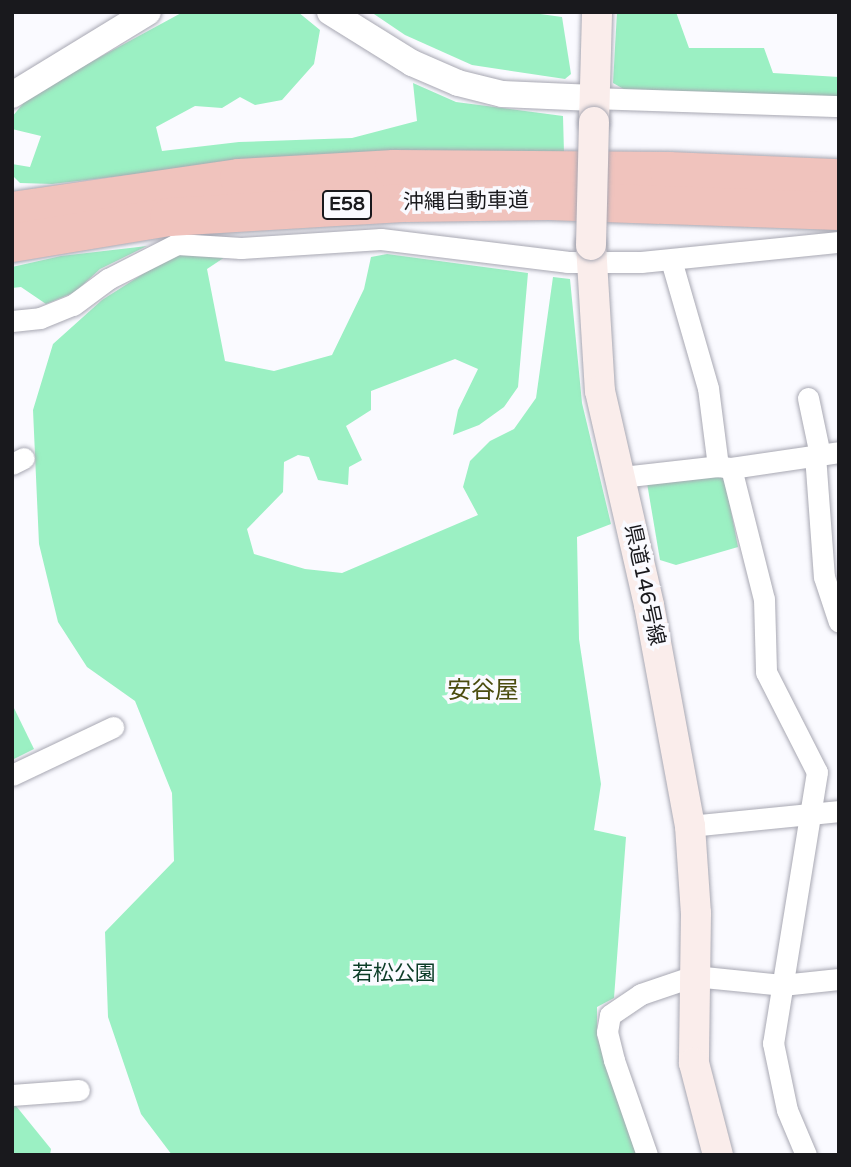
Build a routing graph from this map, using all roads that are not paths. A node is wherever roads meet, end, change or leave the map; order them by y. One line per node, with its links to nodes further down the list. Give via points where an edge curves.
1 (149, 12): 4 (street)
2 (330, 12): 6 (street, via 412,63 458,83)
3 (597, 12): 6 (main road, 県道146号線)
4 (12, 95)
5 (839, 106): 6 (street)
6 (594, 110): 12 (main road, 県道146号線, bridge)
7 (839, 178): 8 (highway, 沖縄自動車道 / E58, via 669,171 394,169 239,178)
8 (12, 211)
9 (839, 211): 11 (highway, 沖縄自動車道 / E58, via 549,201 407,203 169,216)
10 (839, 242): 13 (street)
11 (12, 243)
12 (590, 253): 13 (street); 14 (street, via 534,260 381,239 241,248 177,244 108,279 73,305 40,318); 18 (main road, 県道146号線, via 600,391)
13 (671, 260): 17 (street)
14 (12, 321)
15 (808, 398): 16 (street)
16 (825, 454): 17 (street); 19 (street, via 824,577)
17 (725, 467): 18 (street); 23 (street, via 764,599 766,672 817,772)
18 (622, 477): 24 (main road, 県道146号線)
19 (839, 622)
20 (113, 727): 21 (street)
21 (12, 775)
22 (839, 811): 23 (street)
23 (810, 815): 24 (street); 27 (street)
24 (690, 827): 25 (main road, 県道146号線, via 695,866)
25 (694, 976): 27 (street); 30 (street, via 641,994 610,1015 607,1032 614,1060); 31 (main road, 県道146号線, via 694,1063)
26 (839, 979): 27 (street)
27 (782, 985): 32 (street, via 773,1043 777,1074)
28 (79, 1090): 29 (street)
29 (12, 1095)
30 (647, 1155)
31 (718, 1155)
32 (806, 1155)

